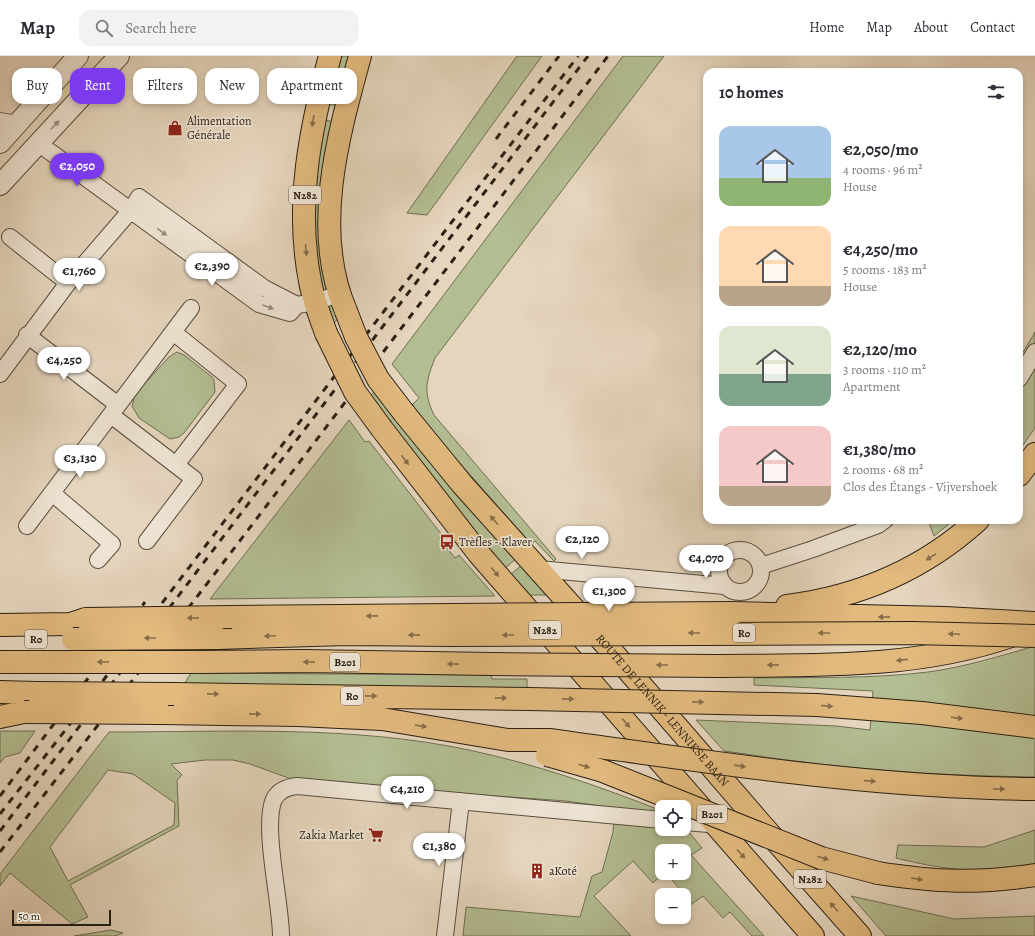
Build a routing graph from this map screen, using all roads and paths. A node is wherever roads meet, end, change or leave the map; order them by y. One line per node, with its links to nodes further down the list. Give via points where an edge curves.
1 (78, 56): 5 (street)
2 (119, 56): 6 (street, one-way to 2)
3 (330, 56): 13 (main road, N282, one-way to 13, via 315,110 307,161 303,210 309,273)
4 (360, 56): 12 (main road, ROUTE DE LENNIK - LENNIKSE BAAN / N282, via 344,118 329,212 334,270)
5 (9, 123): 7 (street)
6 (38, 142): 8 (street); 9 (street)
7 (0, 143)
8 (0, 185)
9 (135, 204): 11 (street); 13 (street, via 259,304 290,313)
10 (10, 237): 11 (street)
11 (68, 282): 16 (street)
12 (342, 302): 13 (street); 31 (main road, ROUTE DE LENNIK - LENNIKSE BAAN / N282, one-way to 12, bridge, via 462,484 378,379 356,337)
13 (306, 303): 56 (main road, N282, one-way to 56, bridge, via 326,333 356,392 426,488 484,559)
14 (191, 308): 15 (street)
15 (173, 332): 20 (street); 22 (street, via 238,384)
16 (28, 335): 19 (street); 20 (street)
17 (1035, 352): 18 (street)
18 (1023, 372)
19 (0, 374)
20 (114, 410): 22 (street); 24 (street)
21 (1035, 454): 23 (main road)
22 (176, 465): 28 (street, via 194,479)
23 (1023, 470)
24 (52, 493): 26 (street); 29 (street, via 112,544)
25 (879, 524): 30 (street)
26 (27, 526)
27 (970, 527): 34 (main road, one-way to 34, via 939,552 919,564 867,588 804,604)
28 (147, 541)
29 (98, 560)
30 (761, 566): 33 (street, via 761,577 754,587 734,592); 33 (street, via 758,558 748,551 729,552 721,560 719,569 720,579)
31 (538, 569): 32 (street); 43 (main road, ROUTE DE LENNIK - LENNIKSE BAAN / N282)
32 (622, 578): 33 (street); 43 (street, via 609,585 594,612)
33 (725, 586)
34 (733, 613): 37 (main road, one-way to 34, via 945,618); 39 (main road, bridge)
35 (0, 616): 36 (main road, via 73,616)
36 (86, 619): 38 (main road, via 71,624); 39 (main road, one-way to 36, bridge, via 232,617)
37 (1035, 624)
38 (0, 625)
39 (453, 625): 41 (main road, R0, one-way to 39, bridge); 42 (main road, R0, one-way to 42, bridge, via 347,634)
40 (1035, 628): 44 (main road, B201, one-way to 44, bridge, via 980,647 882,662 715,666)
41 (1035, 636)
42 (0, 640)
43 (608, 646): 55 (main road, ROUTE DE LENNIK - LENNIKSE BAAN / N282)
44 (0, 662)
45 (0, 692): 49 (main road, R0, one-way to 49, bridge, via 529,698 817,705 922,713)
46 (0, 707): 47 (main road)
47 (24, 712): 48 (main road); 50 (main road, B201, one-way to 50, bridge, via 298,715 382,719)
48 (0, 717)
49 (1035, 727)
50 (548, 747): 51 (main road, one-way to 51, bridge, via 840,779 976,788); 57 (main road, B201, one-way to 57, bridge, via 821,858 878,873 925,880 963,882)
51 (1035, 789)
52 (461, 801): 53 (street); 58 (street, via 297,786 287,787 279,792 274,799 270,841); 59 (street)
53 (655, 819)
54 (691, 823): 56 (street)
55 (760, 823): 56 (street); 61 (main road, N282, one-way to 55)
56 (715, 825): 60 (main road, N282, one-way to 60)
57 (1035, 875)
58 (281, 936)
59 (445, 936)
60 (813, 936)
61 (860, 936)

